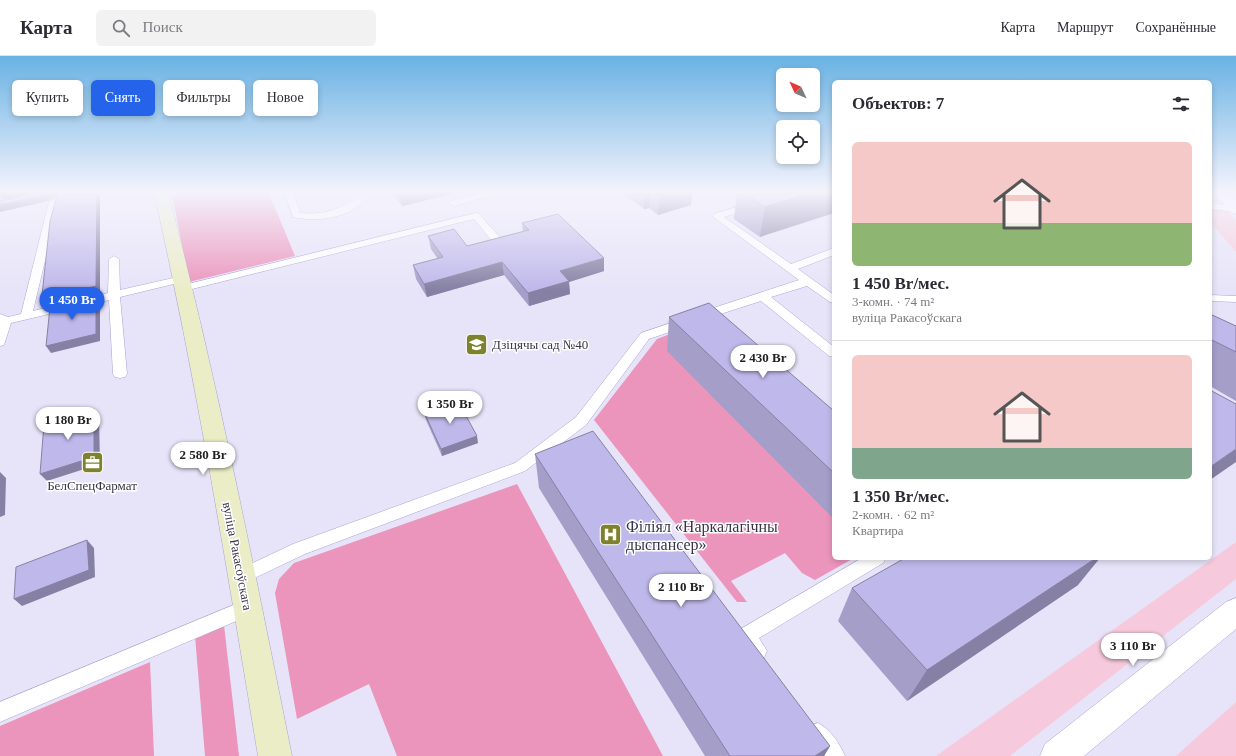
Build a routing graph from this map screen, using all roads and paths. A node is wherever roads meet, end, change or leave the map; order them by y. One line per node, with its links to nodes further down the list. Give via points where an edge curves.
1 (47, 225): 18 (lane)
2 (169, 225): 11 (main road, вуліца Ракасоўскага)
3 (439, 225): 11 (lane)
4 (484, 225): 6 (lane)
5 (728, 225): 9 (lane)
6 (502, 245)
7 (832, 253): 9 (lane)
8 (114, 259): 12 (lane)
9 (790, 268): 10 (lane)
10 (808, 281): 13 (lane); 15 (lane)
11 (183, 284): 12 (lane); 25 (main road, вуліца Ракасоўскага)
12 (114, 295): 18 (lane); 23 (lane)
13 (762, 296): 17 (lane); 22 (lane)
14 (1212, 298): 16 (lane)
15 (832, 299)
16 (1236, 299)
17 (708, 314): 20 (lane); 25 (lane, via 645,336 586,427 520,467 299,549)
18 (26, 316): 19 (lane)
19 (2, 320): 21 (lane)
20 (720, 324)
21 (0, 342)
22 (832, 351)
23 (120, 374)
24 (873, 560): 28 (lane, via 741,629)
25 (242, 576): 26 (main road, вуліца Ракасоўскага)
26 (248, 607): 29 (lane); 31 (main road, вуліца Ракасоўскага)
27 (1236, 611): 33 (street)
28 (769, 667)
29 (0, 712)
30 (806, 718): 32 (lane)
31 (274, 756)
32 (834, 756)
33 (1057, 756)

